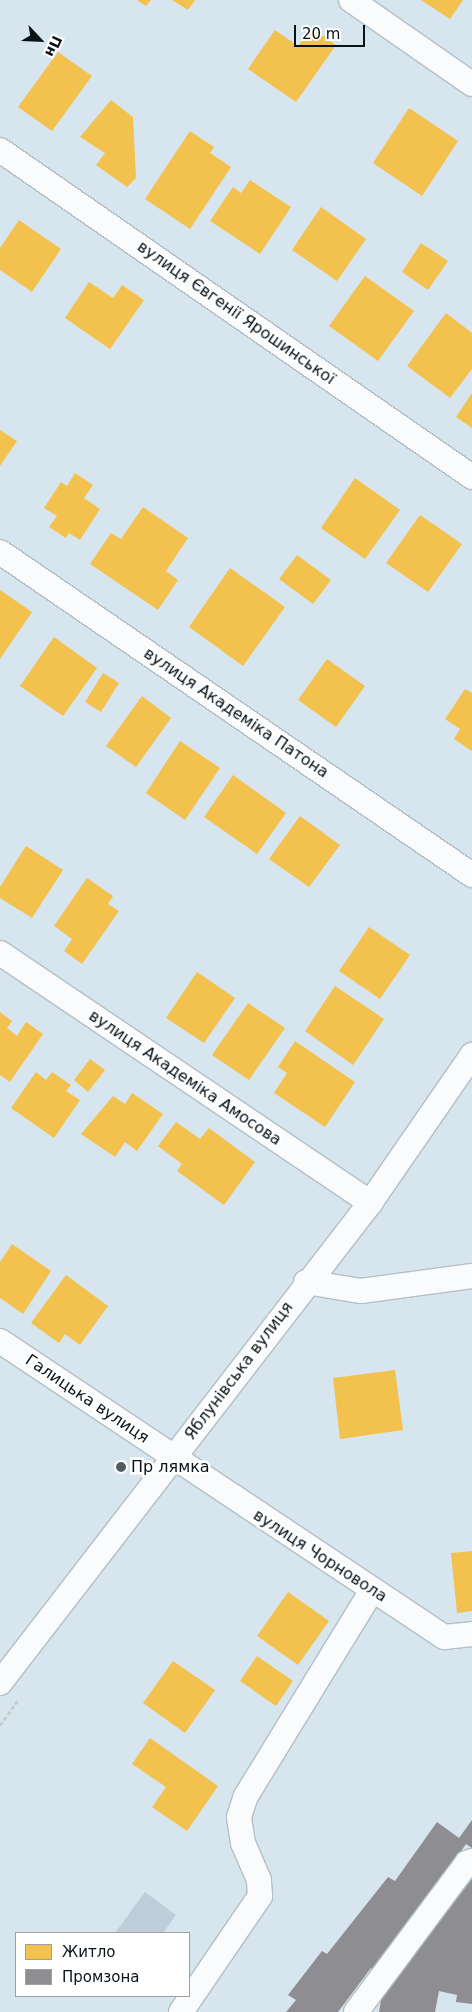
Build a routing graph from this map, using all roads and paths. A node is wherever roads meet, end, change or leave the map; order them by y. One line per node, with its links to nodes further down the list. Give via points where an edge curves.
1 (351, 0): 2 (street)
2 (472, 84)
3 (0, 150): 4 (street, вулиця Євгенії Ярошинської)
4 (472, 476)
5 (0, 552): 6 (street, вулиця Академіка Патона)
6 (472, 875)
7 (0, 953): 9 (street, вулиця Академіка Амосова)
8 (472, 1054): 9 (street, Яблунівська вулиця)
9 (370, 1203): 11 (street, Яблунівська вулиця)
10 (472, 1276): 11 (street, via 361,1291)
11 (306, 1282): 13 (street, Яблунівська вулиця)
12 (0, 1341): 13 (street, Галицька вулиця)
13 (173, 1457): 14 (street, вулиця Чорновола); 16 (street, Яблунівська вулиця)
14 (372, 1590): 15 (street, вулиця Чорновола, via 444,1637); 18 (street, via 246,1796 240,1817 243,1843 259,1880 260,1896)
15 (472, 1634)
16 (0, 1684)
17 (472, 1862): 19 (street, via 467,1863)
18 (181, 2012)
19 (356, 2012)

